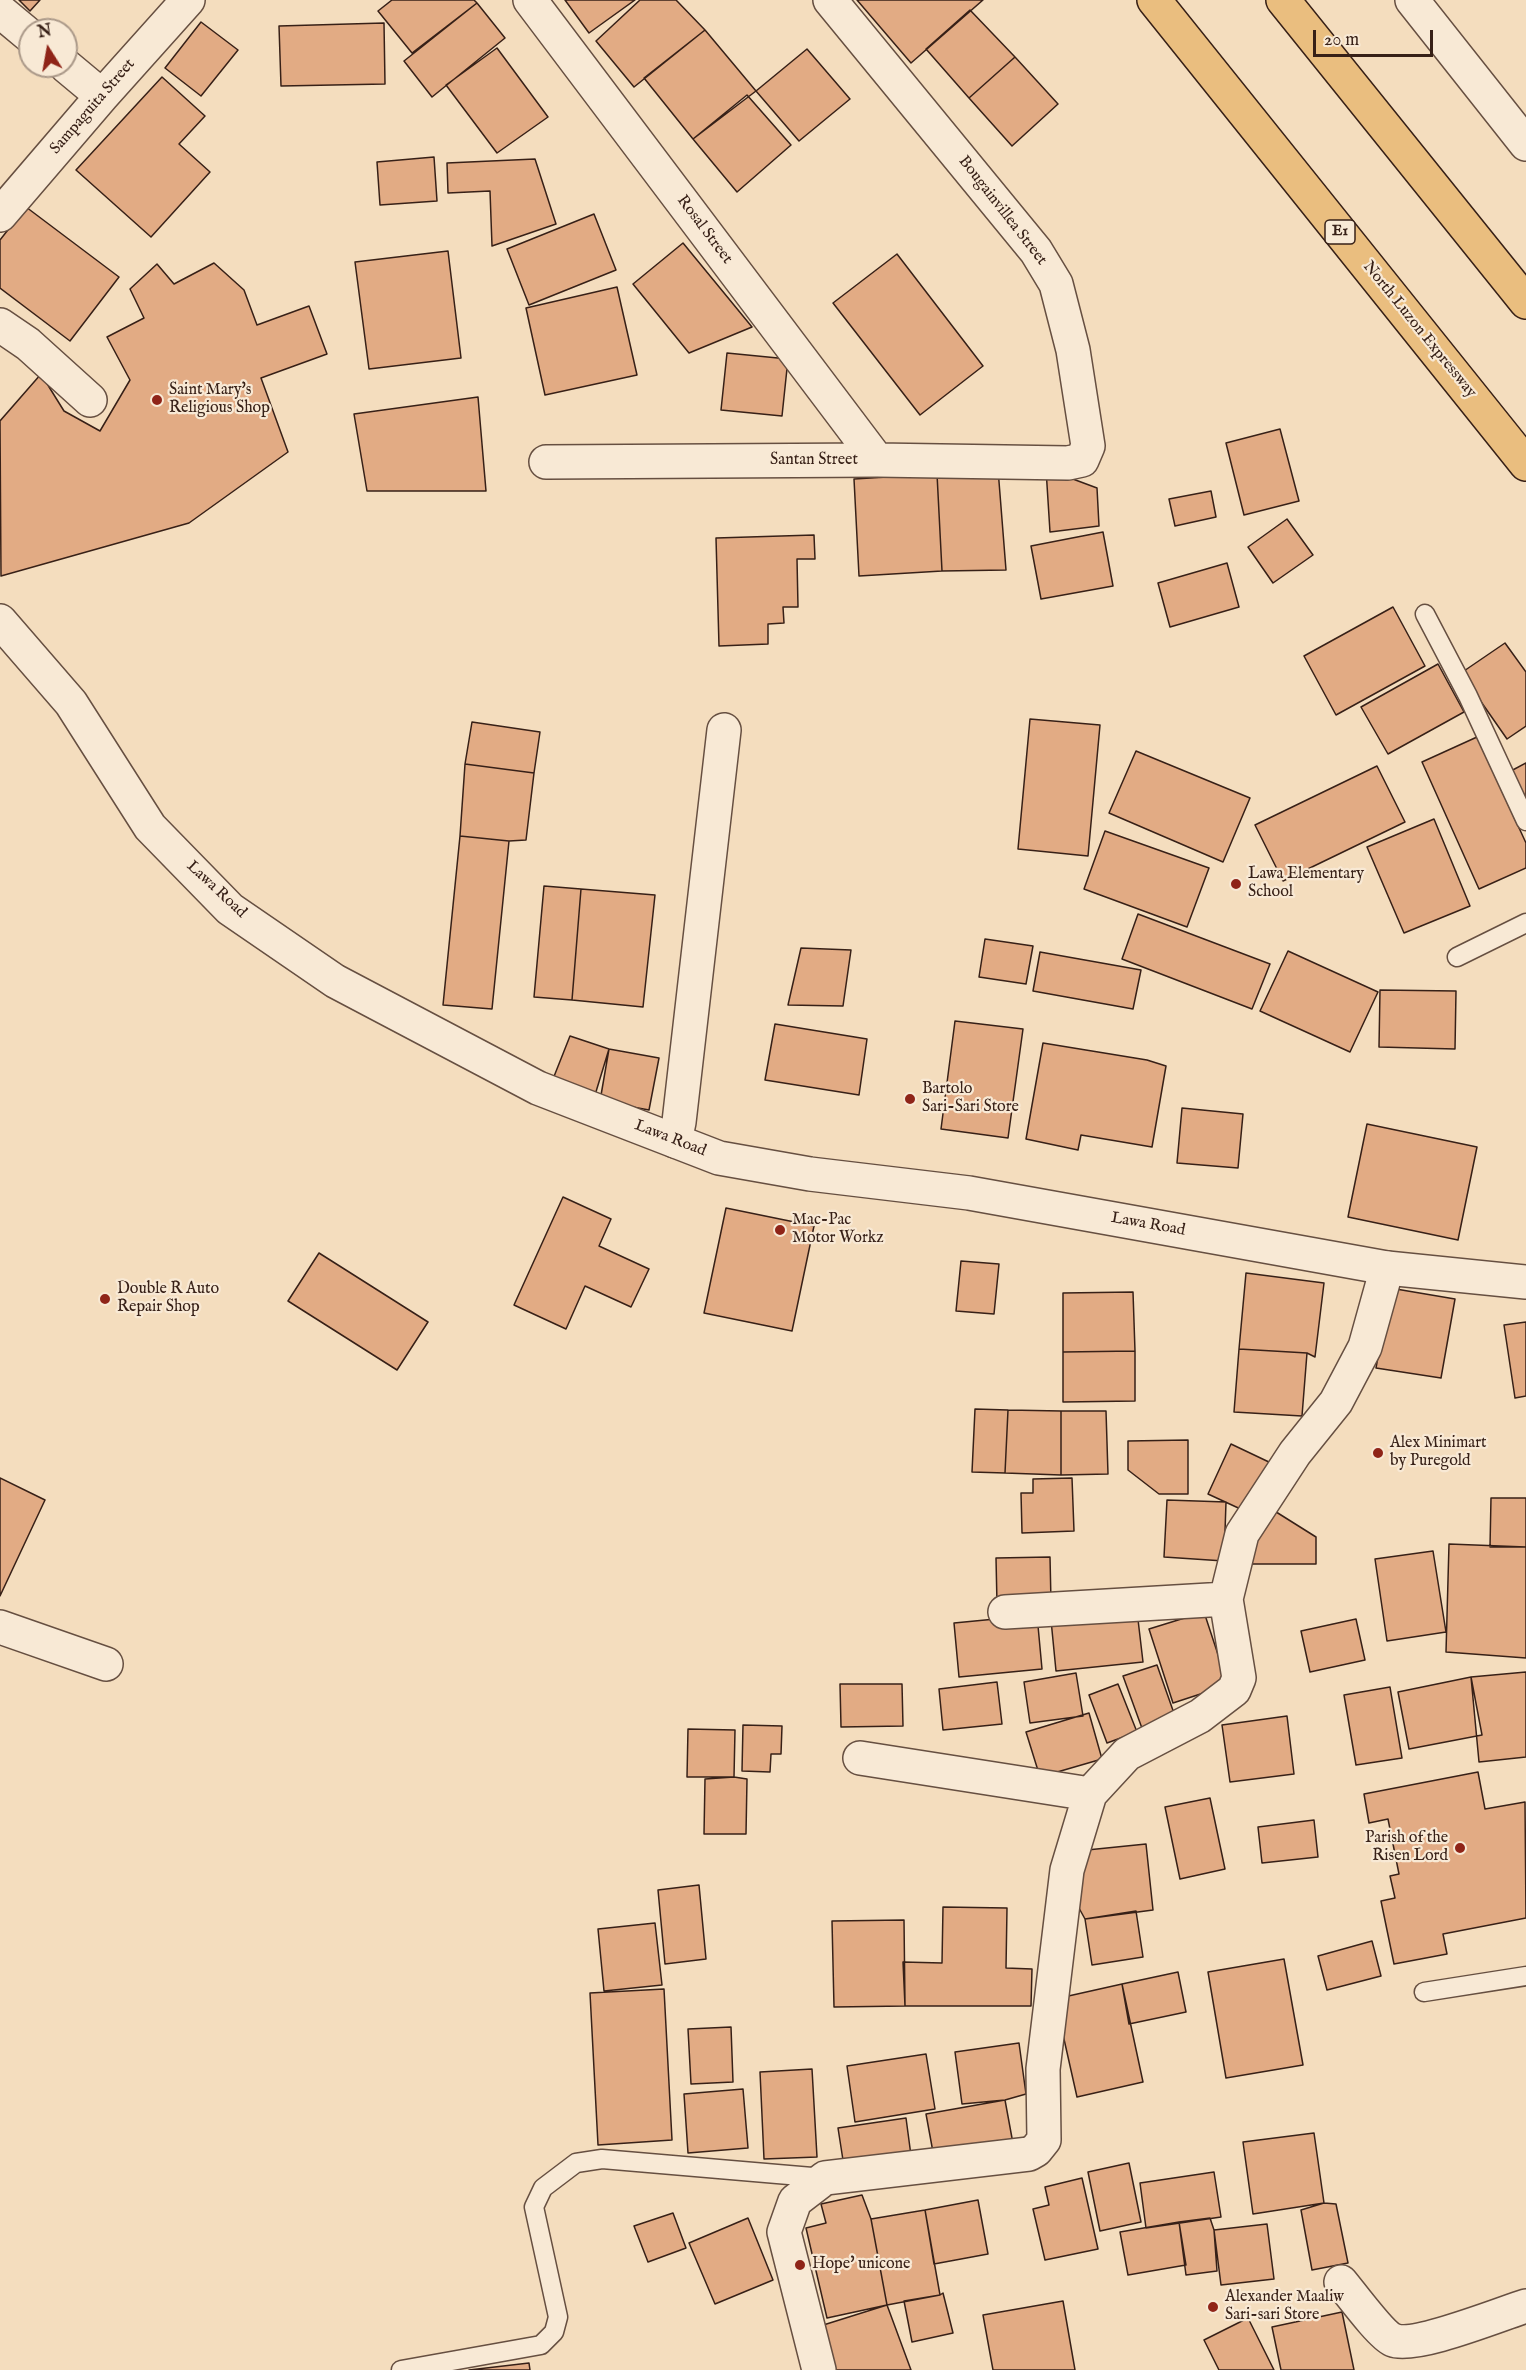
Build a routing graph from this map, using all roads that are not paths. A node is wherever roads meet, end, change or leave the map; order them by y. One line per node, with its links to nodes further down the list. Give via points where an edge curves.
1 (188, 0): 10 (street, Sampaguita Street)
2 (530, 0): 16 (street, Rosal Street)
3 (830, 0): 17 (street, Bougainvillea Street, via 1036,251 1056,284 1073,351 1088,446)
4 (1154, 0): 19 (highway, North Luzon Expressway / E1)
5 (1283, 0): 13 (highway)
6 (1412, 0): 11 (street)
7 (0, 11): 8 (street)
8 (18, 26)
9 (78, 76): 10 (street)
10 (102, 96): 12 (street, Sampaguita Street)
11 (1526, 144)
12 (0, 214)
13 (1526, 302)
14 (0, 325): 15 (street, via 28,344)
15 (90, 400)
16 (877, 460): 17 (street, Santan Street); 18 (street, Santan Street)
17 (1082, 460)
18 (546, 462)
19 (1526, 464)
20 (1425, 614): 23 (lane)
21 (0, 621): 26 (street, Lawa Road, via 71,703 150,826 230,909 335,981 538,1088)
22 (724, 730): 26 (street)
23 (1526, 821)
24 (1526, 922): 25 (lane)
25 (1456, 957)
26 (675, 1141): 27 (street, Lawa Road, via 719,1158 810,1174 969,1193)
27 (1387, 1268): 28 (street, Lawa Road); 29 (street, via 1365,1347 1336,1402 1295,1453 1242,1534)
28 (1526, 1282)
29 (1226, 1599): 30 (street); 34 (street, via 1239,1678 1234,1690 1200,1716 1127,1754)
30 (1005, 1612)
31 (0, 1627): 32 (street)
32 (106, 1664)
33 (860, 1758): 34 (street)
34 (1090, 1794): 37 (street, via 1067,1870 1043,2069 1044,2140 1029,2154)
35 (1526, 1976): 36 (lane)
36 (1424, 1992)
37 (825, 2178): 40 (lane, via 602,2159 576,2163 543,2188 534,2207 558,2317 554,2332 541,2345); 41 (street, via 795,2201 784,2232)
38 (1341, 2282): 39 (street, via 1393,2340 1415,2342)
39 (1526, 2306)
40 (401, 2370)
41 (819, 2370)

